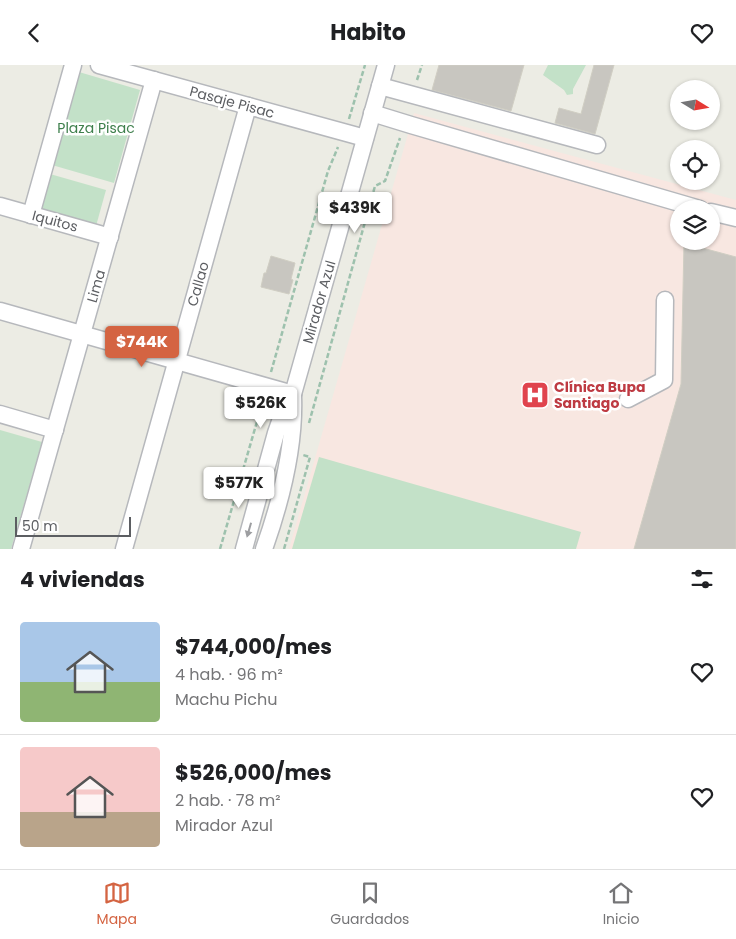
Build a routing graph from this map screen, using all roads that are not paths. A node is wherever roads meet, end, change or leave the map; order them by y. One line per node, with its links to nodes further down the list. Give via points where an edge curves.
1 (73, 65): 13 (street)
2 (99, 65): 4 (street, Pasaje Pisac)
3 (386, 65): 5 (street, Mirador Azul)
4 (154, 80): 6 (street, Pasaje Pisac); 15 (street, Lima)
5 (380, 86): 7 (street, Mirador Azul); 9 (street)
6 (248, 106): 8 (street, Pasaje Pisac); 19 (street, Callao)
7 (372, 113): 8 (street, Mirador Azul); 10 (street)
8 (365, 139): 20 (street, Mirador Azul)
9 (598, 145)
10 (670, 200)
11 (0, 206): 13 (street, Iquitos)
12 (720, 214): 14 (street)
13 (31, 215): 15 (street, Iquitos)
14 (736, 218)
15 (110, 237): 18 (street, Lima)
16 (665, 300): 21 (street, via 664,380)
17 (0, 311): 18 (street)
18 (82, 335): 19 (street); 23 (street, Lima)
19 (176, 361): 20 (street); 25 (street, Callao)
20 (293, 394): 26 (street, Mirador Azul, one-way to 26, via 276,433); 27 (street, Mirador Azul, via 290,451)
21 (628, 399)
22 (0, 415): 23 (street)
23 (55, 430): 24 (street, Lima)
24 (21, 549)
25 (124, 549)
26 (244, 549)
27 (264, 549)

